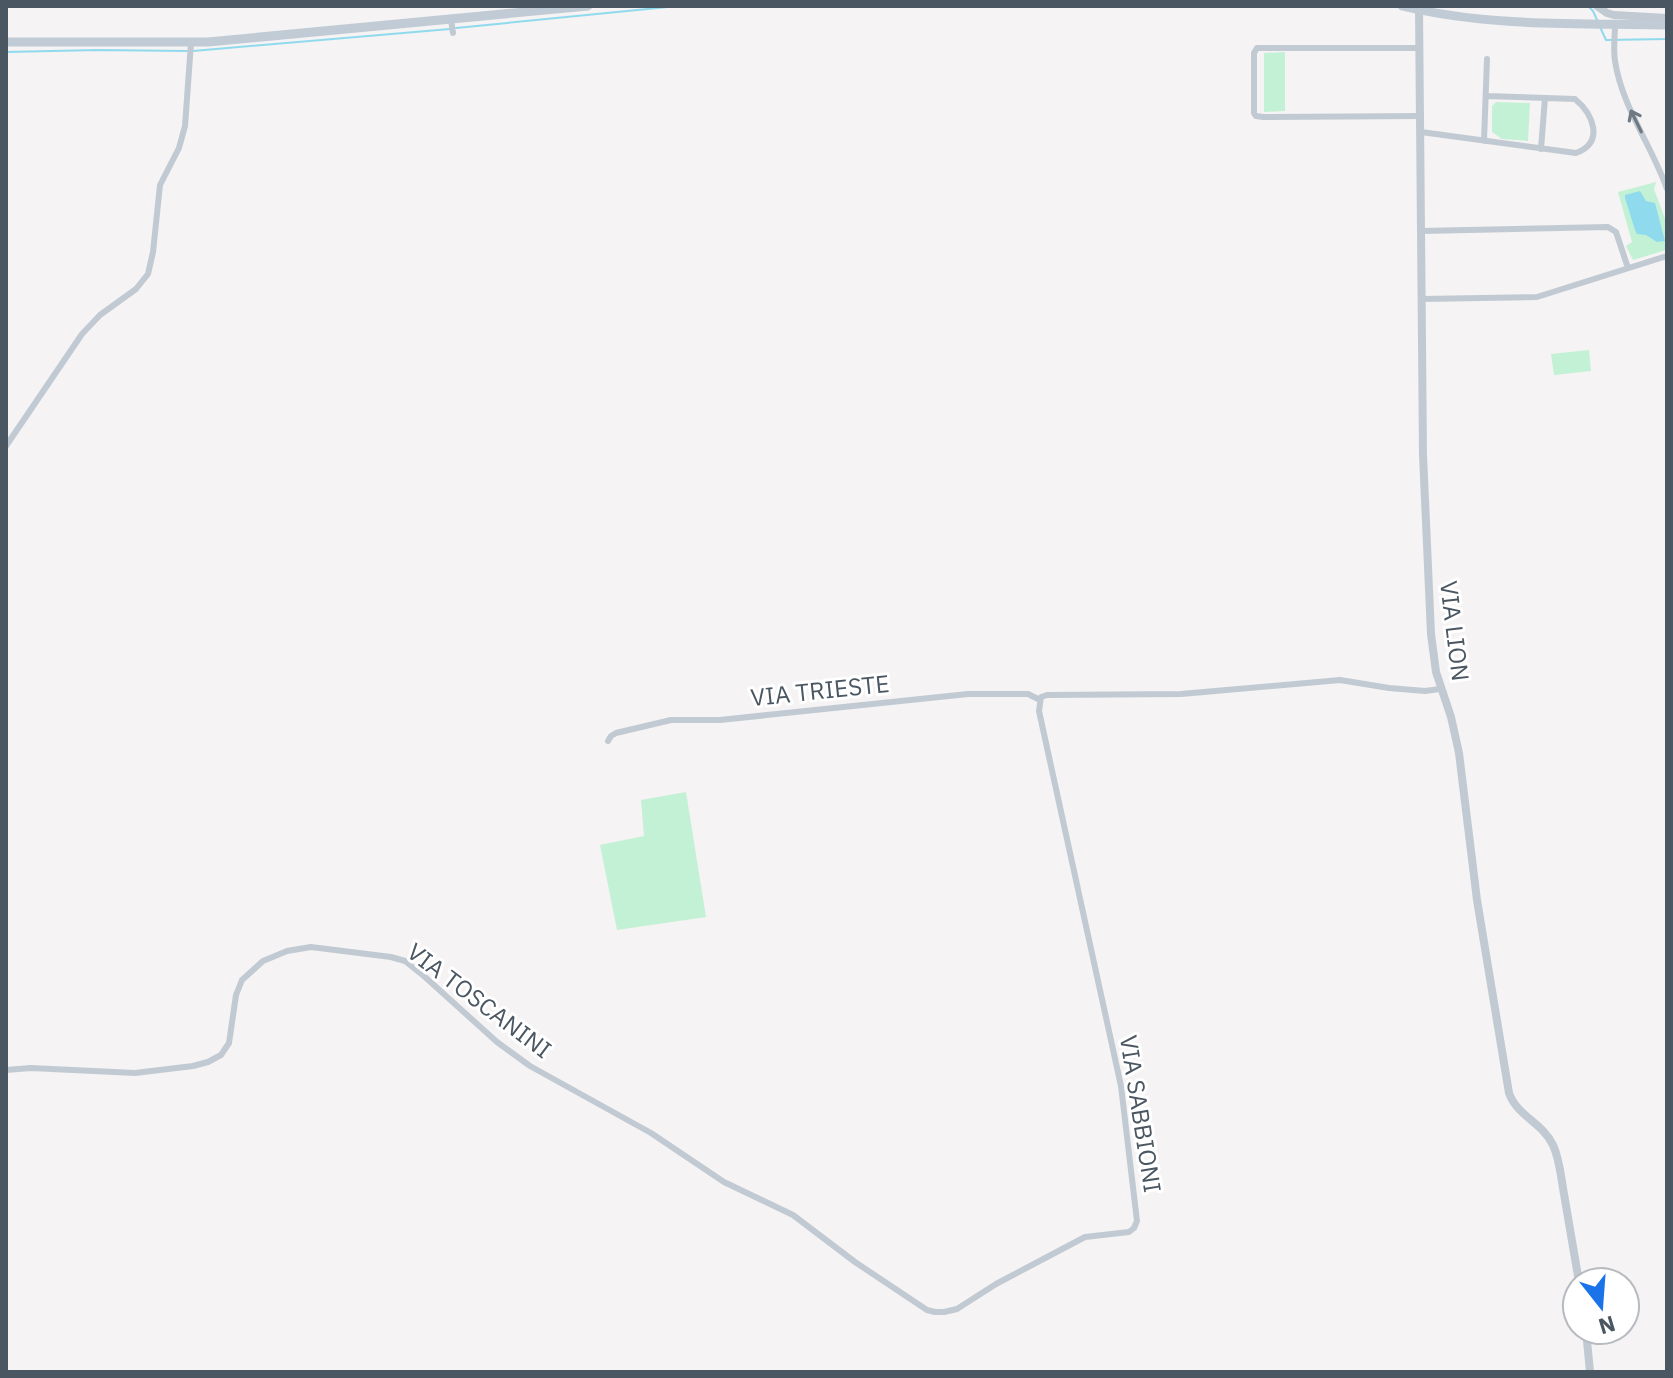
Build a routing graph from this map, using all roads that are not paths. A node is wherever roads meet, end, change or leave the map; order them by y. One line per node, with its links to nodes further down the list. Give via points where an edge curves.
1 (588, 6): 6 (main road)
2 (1402, 6): 4 (main road)
3 (1597, 6): 5 (street, via 1614,15)
4 (1419, 8): 7 (main road, via 1492,21); 12 (street, VIA LION)
5 (1667, 18)
6 (451, 22): 9 (street); 11 (main road)
7 (1611, 24): 8 (main road); 20 (street, one-way to 7, via 1629,105 1615,63)
8 (1667, 25)
9 (453, 33)
10 (6, 42): 11 (main road)
11 (191, 44): 25 (street, via 183,136 160,185 148,274 82,334)
12 (1420, 48): 16 (street, VIA LION); 16 (street, via 1257,48 1254,113)
13 (1487, 59): 14 (street)
14 (1486, 96): 15 (street); 18 (street)
15 (1545, 98): 19 (street); 19 (street, via 1575,99 1588,113 1594,132 1589,147 1576,153)
16 (1421, 116): 17 (street, VIA LION)
17 (1421, 132): 18 (street); 21 (street, VIA LION)
18 (1484, 141): 19 (street)
19 (1541, 149)
20 (1667, 189)
21 (1421, 231): 23 (street, via 1608,227 1616,232); 24 (street, VIA LION)
22 (1667, 256): 23 (street)
23 (1628, 268): 24 (street, via 1537,297)
24 (1422, 299): 26 (street, VIA LION, via 1428,589)
25 (6, 446)
26 (1440, 689): 27 (street, VIA TRIESTE, via 1340,680); 31 (street, VIA LION, via 1456,734 1509,1093 1557,1155)
27 (1040, 699): 28 (street, VIA TRIESTE, via 1028,694 968,694 720,720 671,720 616,733); 30 (street, VIA SABBIONI, via 1121,1086 1137,1213 1134,1228 1085,1237 957,1309 935,1312 793,1215)
28 (608, 741)
29 (6, 1070): 30 (street, VIA TOSCANINI, via 135,1073 208,1062 229,1043 236,995 250,971 287,951 344,950 405,961 530,1066)
30 (691, 1160)
31 (1576, 1266)
32 (1588, 1346): 33 (street)
33 (1590, 1372)

